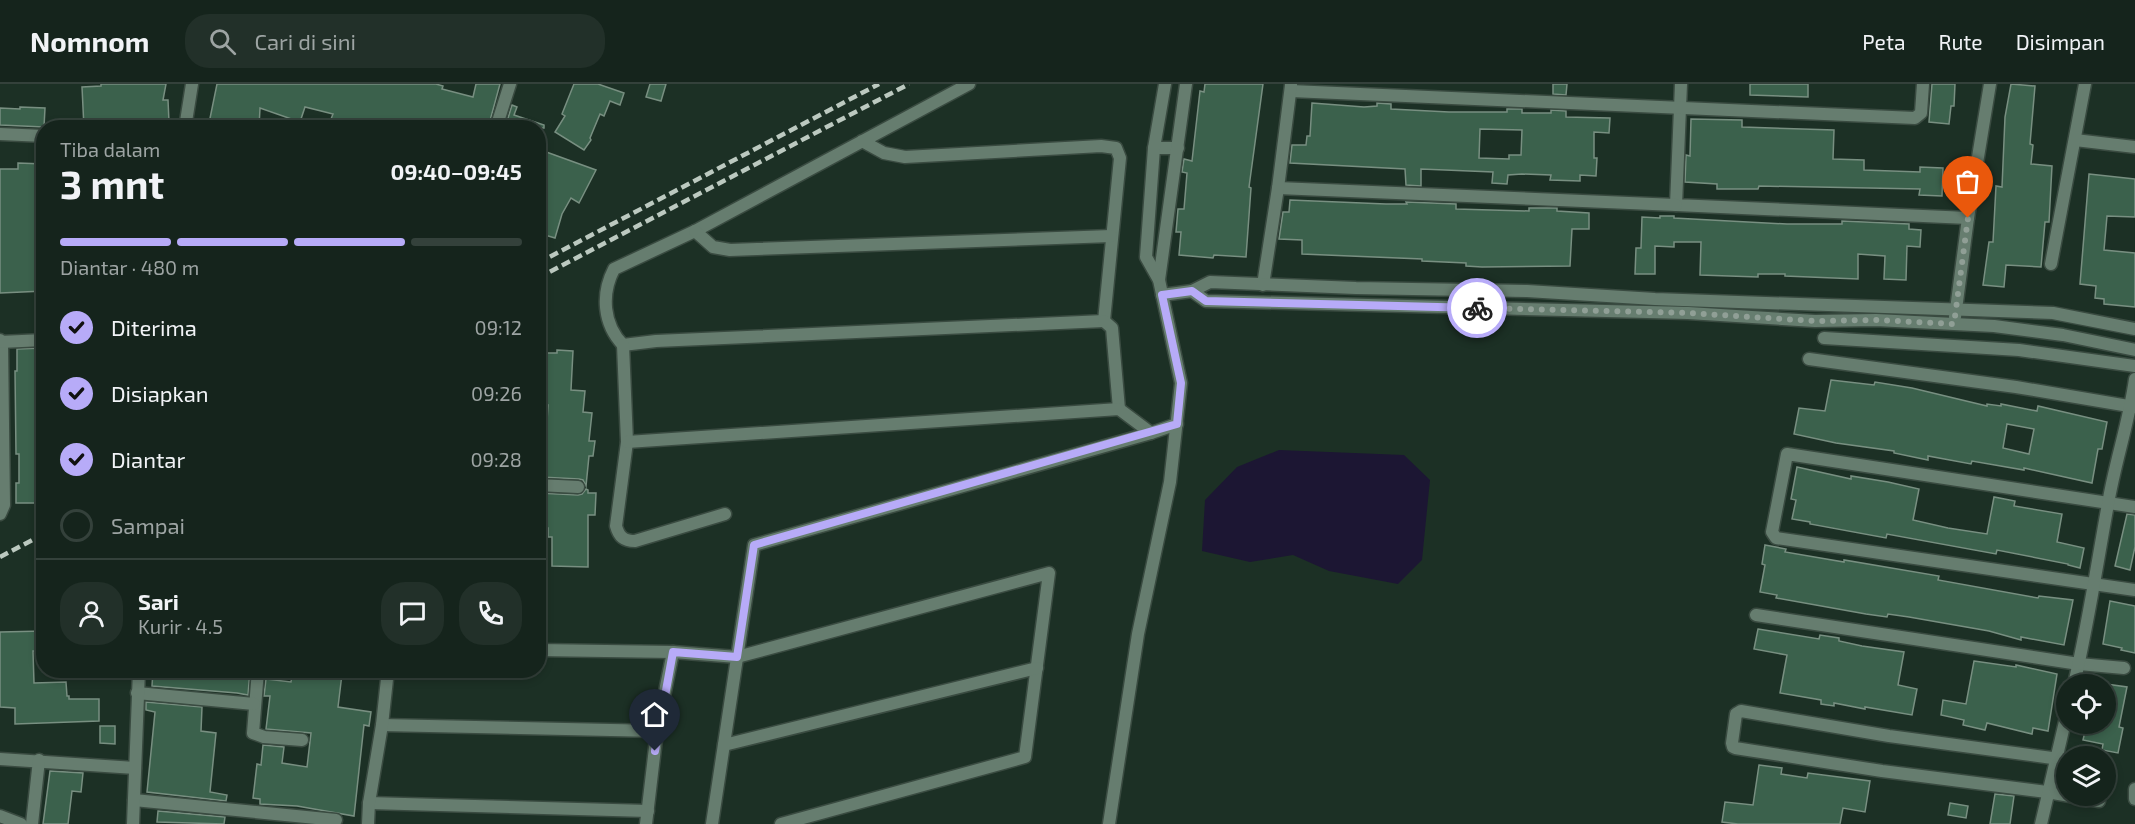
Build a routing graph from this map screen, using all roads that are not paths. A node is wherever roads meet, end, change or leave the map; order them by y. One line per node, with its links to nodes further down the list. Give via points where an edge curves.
1 (192, 84): 12 (street)
2 (510, 84): 13 (street)
3 (969, 84): 17 (street)
4 (1165, 84): 19 (street)
5 (1186, 84): 20 (street)
6 (1681, 84): 11 (street)
7 (1923, 84): 11 (street, via 1921,113 1915,118)
8 (1990, 84): 23 (street)
9 (2085, 84): 16 (street)
10 (1291, 87): 11 (street); 21 (street)
11 (1680, 107): 22 (street)
12 (186, 120)
13 (499, 120)
14 (0, 134): 15 (street)
15 (36, 136)
16 (2075, 140): 18 (street); 26 (street)
17 (862, 141): 24 (street); 25 (street, via 884,153 905,157 1112,147 1118,150 1120,158)
18 (2135, 147)
19 (1154, 148): 20 (street); 27 (street, via 1146,258)
20 (1178, 148): 27 (street)
21 (1278, 188): 22 (street); 28 (street)
22 (1676, 206): 23 (street)
23 (1968, 218): 33 (street)
24 (695, 231): 25 (street, via 712,247 730,250); 39 (street, via 615,269 606,314 611,330)
25 (1111, 236): 34 (street)
26 (2050, 264)
27 (1159, 280): 31 (street)
28 (1263, 285): 29 (street); 30 (street, via 1210,282)
29 (1356, 288): 32 (street); 33 (street, via 1527,291 1802,304)
30 (1192, 291): 31 (street); 32 (street, via 1206,301)
31 (1162, 295): 46 (street, via 1181,383)
32 (1353, 304): 33 (street, via 1688,313 1815,321)
33 (1955, 317): 35 (street, via 2053,313); 40 (street)
34 (1104, 321): 39 (street); 45 (street, via 1112,328)
35 (2135, 329)
36 (1824, 338): 42 (street, via 2019,350)
37 (36, 340): 38 (street)
38 (1, 342): 47 (street)
39 (623, 345): 49 (street)
40 (2135, 350)
41 (1809, 359): 44 (street)
42 (2135, 366)
43 (2135, 380): 44 (street)
44 (2133, 406): 52 (street)
45 (1119, 409): 48 (street); 49 (street)
46 (1177, 424): 48 (street); 95 (street, via 1170,482 1138,634)
47 (2, 433): 54 (street, via 4,506)
48 (1151, 433): 61 (street, via 754,545)
49 (627, 442): 55 (street, via 616,526 624,539 635,541)
50 (546, 485): 51 (street)
51 (578, 487)
52 (2108, 503): 53 (street); 56 (street); 56 (street, via 1787,454 1772,532 1776,537)
53 (2135, 507)
54 (0, 514)
55 (725, 514)
56 (2095, 585): 57 (street); 62 (street)
57 (2135, 590)
58 (1756, 615): 62 (street)
59 (546, 650): 60 (street)
60 (673, 652): 61 (street); 72 (street)
61 (737, 657): 63 (street, via 1049,573); 74 (street)
62 (2079, 664): 64 (street); 65 (street)
63 (1037, 668): 74 (street); 94 (street, via 1025,758)
64 (2124, 668)
65 (2076, 674)
66 (139, 678): 69 (street)
67 (257, 678): 70 (street)
68 (387, 678): 71 (street)
69 (137, 693): 70 (street); 78 (street)
70 (254, 704): 73 (street, via 253,733)
71 (382, 725): 72 (street); 85 (street)
72 (657, 731): 87 (street)
73 (302, 740)
74 (724, 746): 93 (street)
75 (0, 759): 77 (street)
76 (2056, 759): 81 (street, via 1741,711 1736,714 1732,743 1735,748)
77 (39, 760): 78 (street); 90 (street)
78 (135, 768): 84 (street)
79 (2056, 771): 81 (street)
80 (2135, 789): 83 (street)
81 (2047, 792): 82 (street); 96 (street)
82 (2056, 794)
83 (2135, 799)
84 (134, 800): 88 (street); 91 (street)
85 (369, 803): 87 (street); 92 (street)
86 (0, 816): 89 (street)
87 (647, 818)
88 (336, 820)
89 (21, 824)
90 (32, 824)
91 (133, 824)
92 (368, 824)
93 (712, 824)
94 (780, 824)
95 (1109, 824)
96 (2041, 824)

